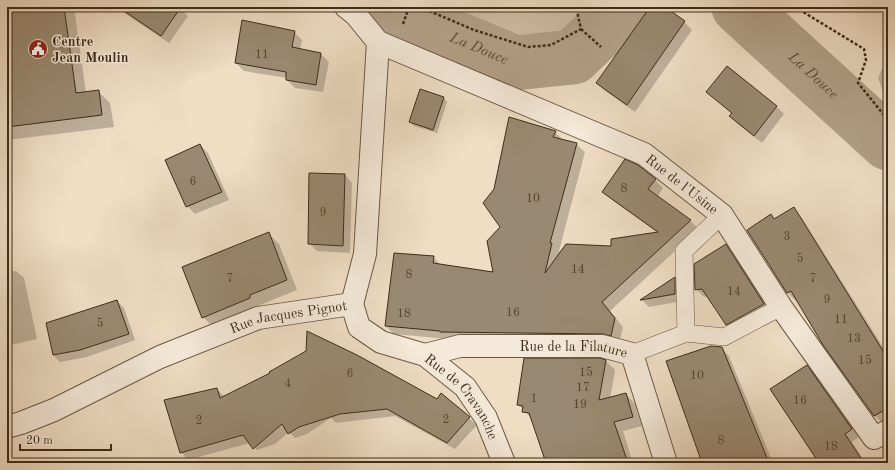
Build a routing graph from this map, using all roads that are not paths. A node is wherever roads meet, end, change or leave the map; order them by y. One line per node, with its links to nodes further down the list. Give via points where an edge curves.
1 (346, 7): 2 (street)
2 (378, 42): 3 (street, Rue de l'Usine, via 644,154); 4 (street, Rue Jacques Pignot, via 365,254)
3 (722, 215): 5 (street, Rue de l'Usine); 6 (lane, via 684,251)
4 (352, 304): 8 (street, Rue de Cravanche, via 359,327 381,342); 9 (street, Rue Jacques Pignot, via 258,318 160,357 54,410)
5 (781, 307): 6 (lane, via 724,338); 10 (street, Rue de l'Usine, via 874,438)
6 (686, 333): 7 (lane)
7 (632, 354): 8 (street, Rue de la Filature, via 602,346 460,346); 12 (street, Rue de la Filature)
8 (425, 355): 11 (street, Rue de Cravanche, via 465,387 486,418)
9 (7, 427)
10 (888, 431)
11 (504, 463)
12 (666, 463)

